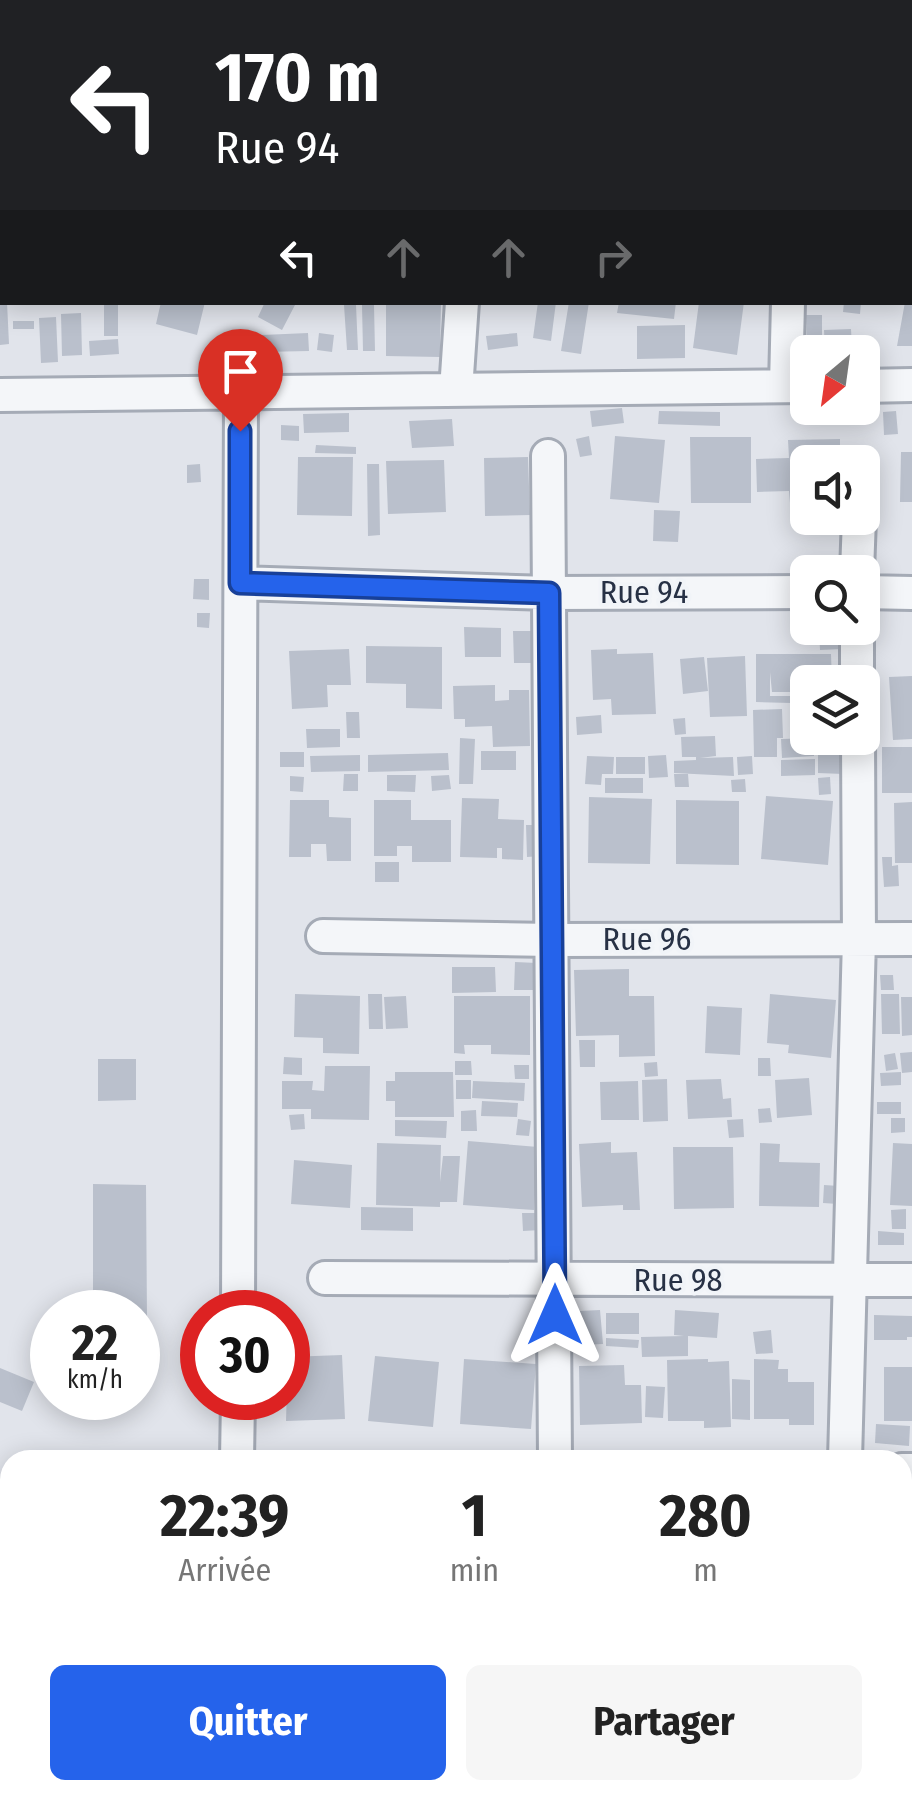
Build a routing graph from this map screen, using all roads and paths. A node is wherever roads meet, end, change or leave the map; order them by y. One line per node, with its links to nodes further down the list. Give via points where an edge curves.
1 (462, 305): 7 (street)
2 (788, 305): 3 (street)
3 (792, 335)
4 (912, 385): 6 (street)
5 (790, 386): 7 (street)
6 (880, 386)
7 (456, 390): 8 (street)
8 (240, 393): 9 (street); 11 (street)
9 (0, 395)
10 (548, 456): 14 (street)
11 (240, 583): 14 (street, Rue 94); 25 (street)
12 (790, 592): 14 (street, Rue 94)
13 (880, 592): 15 (street)
14 (549, 593): 20 (street)
15 (912, 593)
16 (858, 755): 18 (street)
17 (323, 936): 20 (street, Rue 96)
18 (859, 939): 19 (street, Rue 96); 20 (street, Rue 96); 23 (street)
19 (912, 939)
20 (552, 940): 22 (street)
21 (325, 1278): 22 (street, Rue 98)
22 (555, 1279): 23 (street, Rue 98); 28 (street)
23 (850, 1280): 24 (street, Rue 98); 29 (street)
24 (912, 1280)
25 (238, 1290)
26 (238, 1420): 27 (street)
27 (238, 1450)
28 (556, 1450)
29 (846, 1450)

